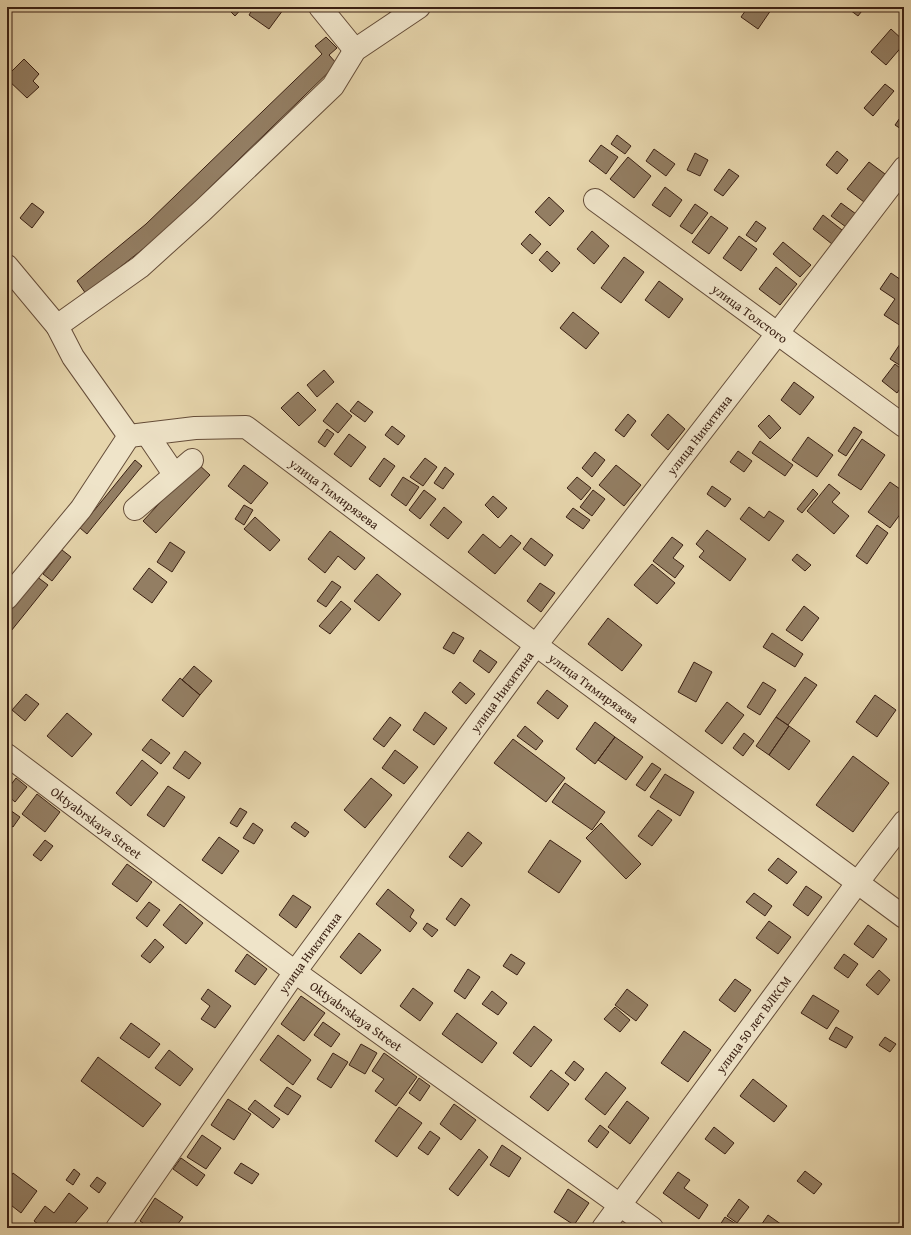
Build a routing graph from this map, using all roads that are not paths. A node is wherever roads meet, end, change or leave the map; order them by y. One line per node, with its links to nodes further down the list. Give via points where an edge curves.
1 (320, 7): 3 (street)
2 (419, 7): 3 (street)
3 (355, 50): 7 (street, via 333,86 202,211 140,267)
4 (904, 168): 8 (street, улица Никитина)
5 (595, 200): 8 (street, улица Толстого)
6 (7, 266): 7 (street)
7 (57, 326): 10 (street, via 73,356)
8 (777, 334): 9 (street, улица Толстого); 15 (street, улица Никитина)
9 (904, 426)
10 (138, 435): 12 (street); 14 (street); 15 (street, улица Тимирязева, via 195,428 246,427)
11 (192, 460): 12 (street)
12 (174, 474): 13 (street)
13 (135, 509)
14 (7, 598)
15 (536, 645): 18 (street, улица Тимирязева); 20 (street, улица Никитина)
16 (7, 755): 20 (street, Oktyabrskaya Street)
17 (904, 822): 18 (street, улица 50 лет ВЛКСМ)
18 (858, 882): 19 (street, улица Тимирязева); 21 (street, улица 50 лет ВЛКСМ)
19 (904, 917)
20 (295, 972): 21 (street, Oktyabrskaya Street); 22 (street, улица Никитина)
21 (621, 1206): 23 (street, улица 50 лет ВЛКСМ); 24 (street, Oktyabrskaya Street)
22 (118, 1228)
23 (604, 1228)
24 (652, 1228)

